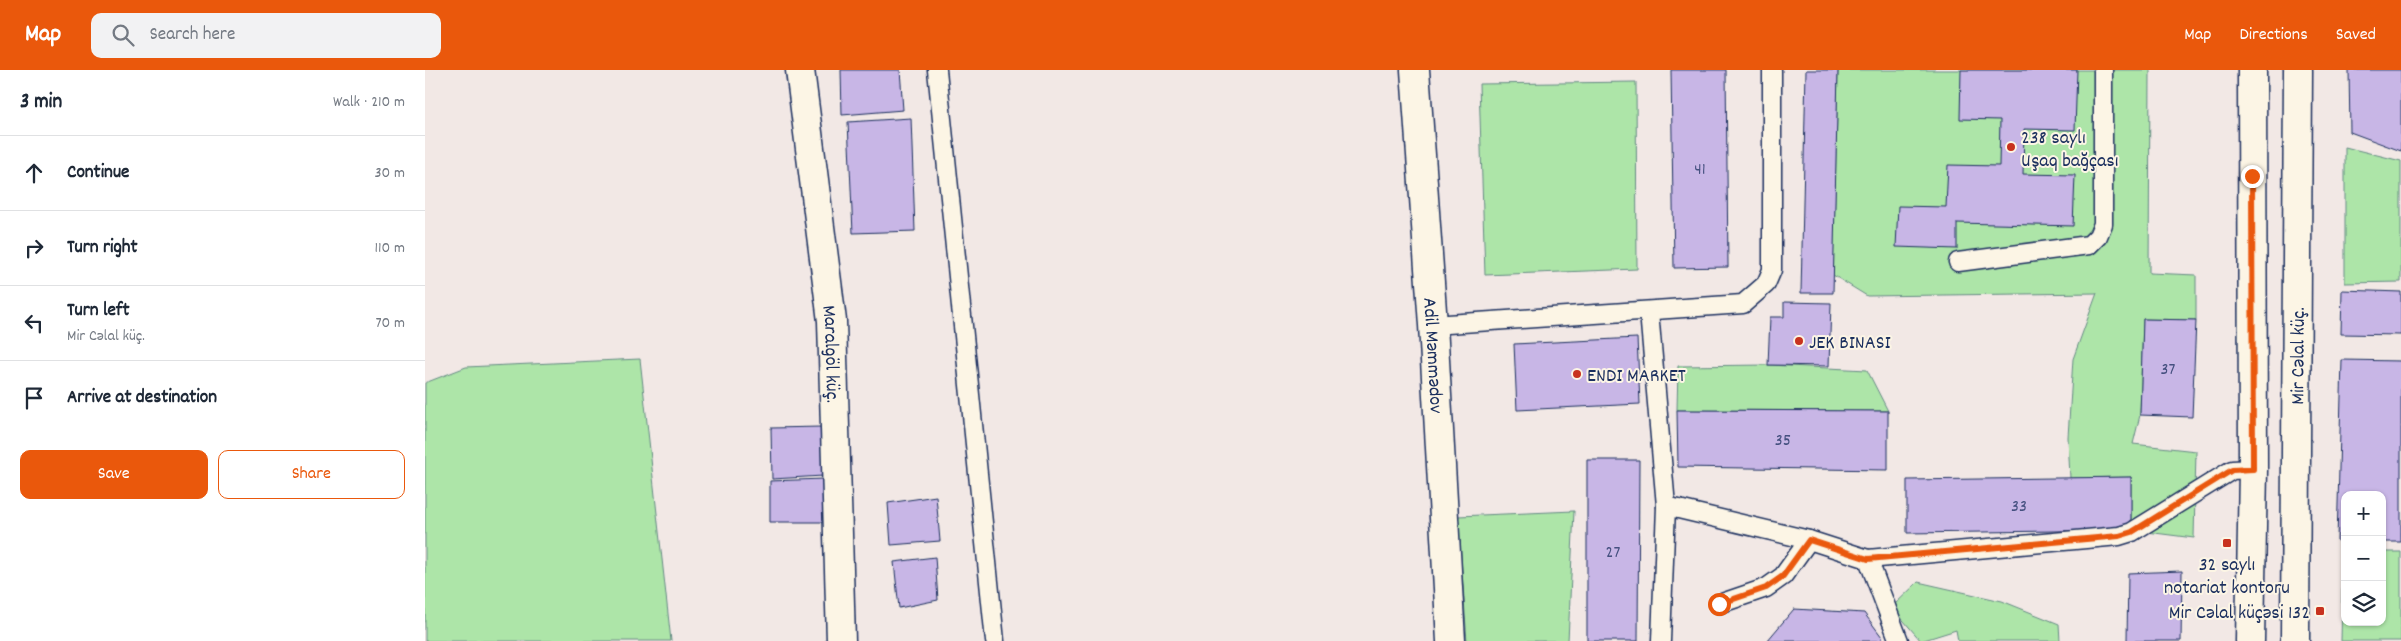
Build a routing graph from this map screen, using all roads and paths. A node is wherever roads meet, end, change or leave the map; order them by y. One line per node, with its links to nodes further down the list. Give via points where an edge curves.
1 (800, 70): 16 (street, Maralgöl küç., via 832,321)
2 (937, 70): 17 (lane)
3 (1415, 70): 10 (street, Adil Məmmədov)
4 (1772, 70): 9 (lane, via 1771,270 1766,284 1743,304)
5 (2103, 70): 8 (lane, via 2103,224 2098,236 2089,245)
6 (2252, 70): 11 (street)
7 (2298, 70): 22 (street, Mir Cəlal küç.)
8 (1958, 262)
9 (1649, 312): 10 (lane); 12 (lane)
10 (1433, 325): 18 (street, Adil Məmmədov)
11 (2253, 469): 14 (lane, via 2232,470 2132,532 2119,536); 21 (street)
12 (1666, 506): 13 (lane); 19 (lane)
13 (1809, 540): 14 (lane); 15 (lane, via 1783,576 1766,588)
14 (1868, 559): 20 (lane)
15 (1719, 604)
16 (841, 641)
17 (995, 641)
18 (1451, 641)
19 (1661, 641)
20 (1899, 641)
21 (2250, 641)
22 (2295, 641)

